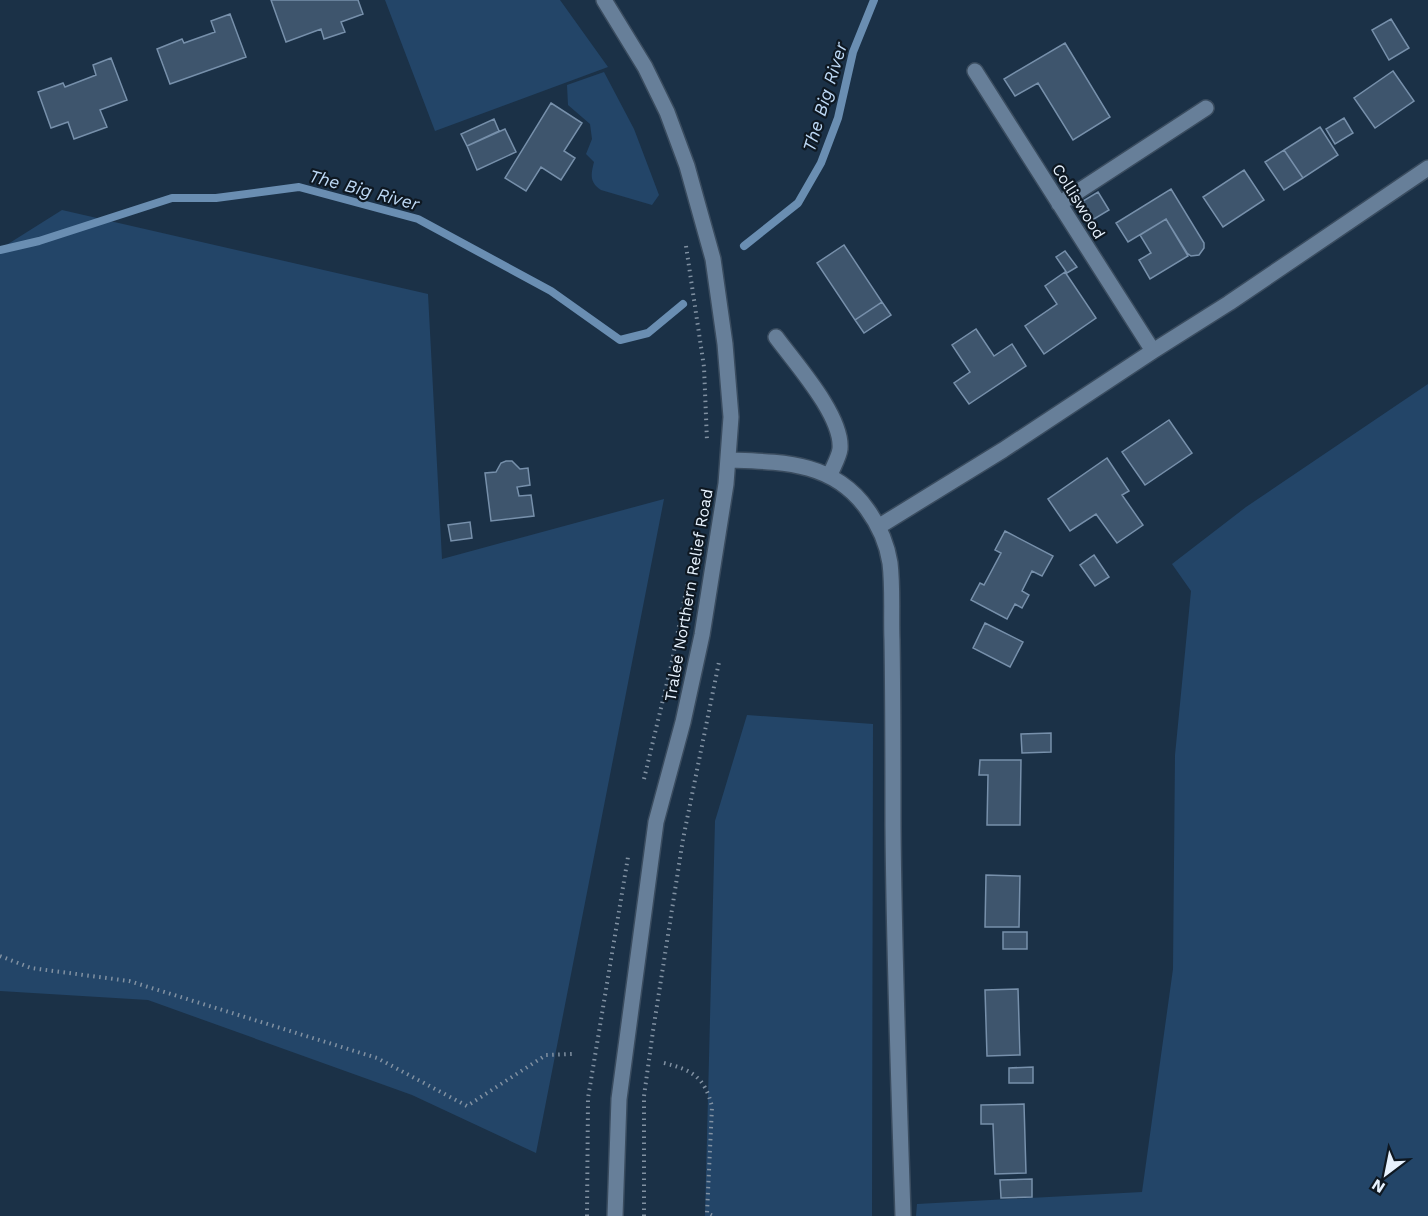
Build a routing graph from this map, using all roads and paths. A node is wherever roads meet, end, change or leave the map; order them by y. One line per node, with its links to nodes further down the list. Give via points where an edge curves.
1 (604, 0): 10 (street, Tralee Northern Relief Road, via 667,112 713,259 731,417)
2 (975, 71): 5 (street, Colliswood)
3 (1206, 108): 5 (street)
4 (1428, 168): 8 (street)
5 (1059, 204): 8 (street, Colliswood)
6 (685, 239): 9 (path, via 704,367)
7 (776, 337): 11 (street, via 828,408 838,429 840,450)
8 (1153, 351): 12 (street)
9 (707, 443)
10 (728, 460): 11 (street, via 774,461); 17 (street, Tralee Northern Relief Road, via 702,635 656,822 619,1099)
11 (830, 475): 12 (street, via 855,495)
12 (878, 527): 20 (street, via 890,562 893,917)
13 (721, 652): 18 (path, via 683,839 644,1096)
14 (0, 956): 15 (path, via 31,968 129,981 376,1058 467,1106 546,1055)
15 (573, 1054)
16 (663, 1063): 19 (path, via 685,1068 708,1093 712,1107 707,1213)
17 (615, 1216)
18 (644, 1216)
19 (712, 1216)
20 (903, 1216)

